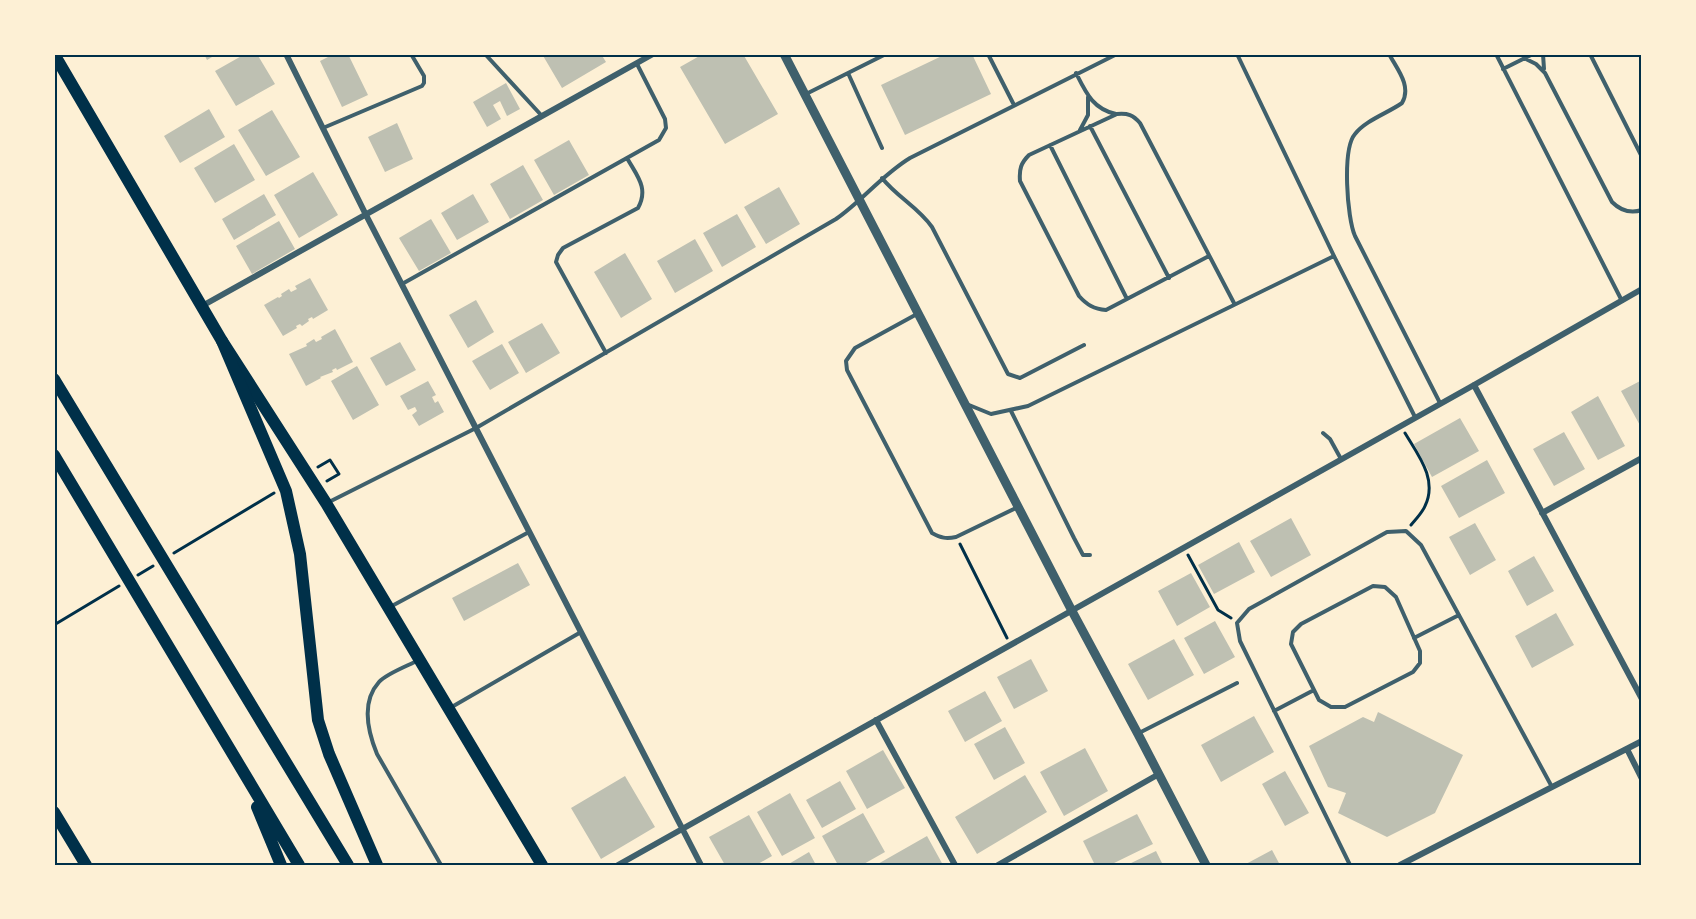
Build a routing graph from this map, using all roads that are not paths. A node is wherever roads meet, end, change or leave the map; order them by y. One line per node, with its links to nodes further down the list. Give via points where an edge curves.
1 (54, 54): 46 (main road)
2 (286, 54): 28 (street)
3 (411, 54): 28 (lane, via 424,76 422,86)
4 (485, 54): 26 (lane)
5 (653, 54): 17 (street)
6 (784, 54): 22 (street)
7 (886, 54): 19 (lane)
8 (988, 54): 24 (lane)
9 (1117, 54): 20 (lane)
10 (1237, 54): 39 (lane)
11 (1389, 54): 54 (lane, via 1407,89 1406,97 1363,126 1351,139 1350,222)
12 (1496, 54): 18 (lane)
13 (1533, 54): 16 (lane)
14 (1544, 54): 21 (lane)
15 (1590, 54): 32 (lane)
16 (1524, 58): 18 (lane); 21 (lane)
17 (637, 63): 26 (street); 33 (lane, via 666,128 659,140)
18 (1503, 69): 44 (lane)
19 (848, 73): 22 (lane); 31 (lane)
20 (1077, 73): 23 (lane); 24 (lane)
21 (1545, 73): 36 (lane, via 1612,202 1629,212)
22 (805, 94): 35 (street)
23 (1088, 96): 25 (lane, via 1101,109); 29 (lane, via 1088,115)
24 (1014, 105): 34 (lane, via 896,166)
25 (1117, 114): 27 (lane); 38 (lane, via 1127,113 1140,123)
26 (542, 116): 37 (street)
27 (1090, 126): 29 (lane); 40 (lane)
28 (323, 128): 37 (street)
29 (1079, 131): 30 (lane)
30 (1050, 145): 43 (lane); 43 (lane, via 1022,162 1020,181 1079,297 1087,305 1106,310)
31 (882, 148)
32 (1642, 157)
33 (627, 158): 41 (lane); 50 (lane, via 644,194 638,208 563,248 556,262)
34 (882, 178): 35 (lane); 49 (lane, via 932,227 1008,374 1020,378)
35 (859, 200): 47 (street); 50 (lane, via 836,219)
36 (1642, 210)
37 (366, 215): 41 (street); 46 (street)
38 (1209, 256): 40 (lane); 45 (lane)
39 (1334, 256): 45 (lane); 56 (lane)
40 (1169, 278): 43 (lane)
41 (402, 284): 57 (street)
42 (1642, 289): 44 (street)
43 (1127, 299)
44 (1622, 301): 52 (street)
45 (1234, 303): 55 (lane)
46 (202, 306): 48 (main road)
47 (918, 314): 53 (street); 63 (lane, via 855,348 846,361 847,370 932,532 939,538 956,537)
48 (222, 341): 62 (main road); 92 (main road, via 286,491 300,554 318,720)
49 (1084, 345)
50 (606, 352): 57 (lane)
51 (54, 379): 91 (main road)
52 (1474, 385): 54 (street); 64 (street)
53 (962, 399): 55 (lane, via 991,414); 63 (street)
54 (1440, 403): 56 (street)
55 (1011, 411): 66 (lane, via 1083,555)
56 (1415, 417): 61 (street)
57 (476, 428): 62 (lane); 65 (street)
58 (1323, 433): 61 (lane)
59 (54, 455): 82 (main road)
60 (1642, 458): 64 (street)
61 (1341, 459): 68 (street)
62 (326, 503): 67 (main road)
63 (1018, 507): 68 (street)
64 (1542, 513): 75 (street)
65 (530, 532): 67 (lane); 70 (street)
66 (1090, 555)
67 (389, 608): 72 (main road)
68 (1072, 611): 78 (street); 79 (street)
69 (1459, 615): 71 (lane); 77 (lane, via 1421,545 1406,531 1387,532 1249,609 1237,623 1240,641); 85 (lane)
70 (581, 632): 76 (lane); 87 (street)
71 (1414, 638): 74 (lane, via 1420,663 1413,672 1345,707 1331,707 1319,700); 74 (lane, via 1396,597 1385,587 1373,586 1311,618 1293,632 1292,644)
72 (420, 659): 76 (main road); 93 (lane, via 379,681 370,698 367,717 369,736 377,754)
73 (1237, 683): 79 (lane)
74 (1314, 690): 77 (lane)
75 (1642, 699)
76 (449, 709): 94 (main road)
77 (1274, 711): 100 (lane)
78 (876, 720): 87 (street); 97 (street)
79 (1138, 734): 83 (street)
80 (1642, 741): 81 (street)
81 (1627, 749): 84 (street); 85 (street)
82 (241, 770): 89 (main road); 90 (main road)
83 (1159, 774): 98 (street); 99 (street)
84 (1642, 779)
85 (1552, 787): 101 (street)
86 (54, 812): 88 (main road)
87 (682, 829): 95 (street); 96 (street)
88 (86, 865)
89 (281, 865)
90 (299, 865)
91 (348, 865)
92 (377, 865)
93 (441, 865)
94 (542, 865)
95 (618, 865)
96 (700, 865)
97 (955, 865)
98 (999, 865)
99 (1206, 865)
100 (1350, 865)
101 (1400, 865)

